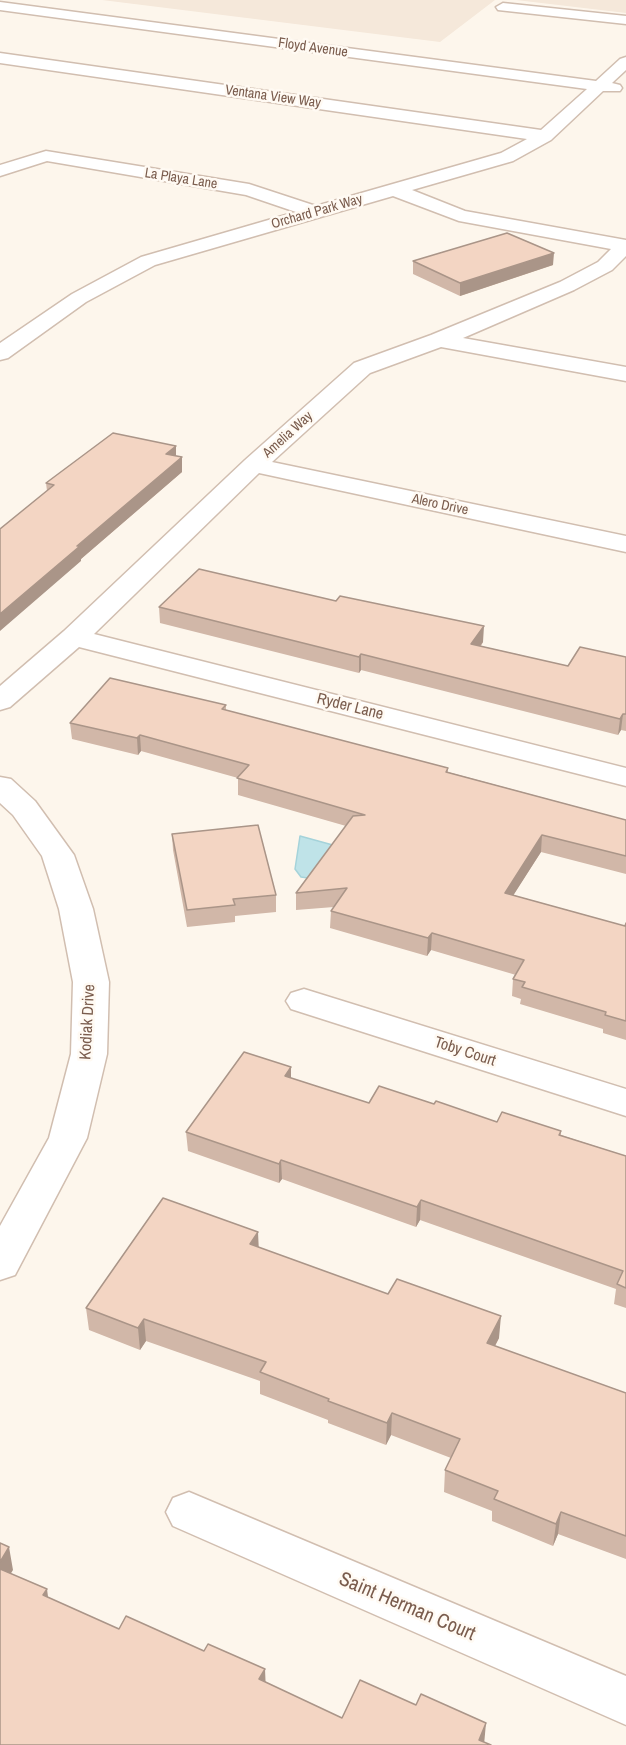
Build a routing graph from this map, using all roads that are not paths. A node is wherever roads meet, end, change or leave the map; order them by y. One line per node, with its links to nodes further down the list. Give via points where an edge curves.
1 (38, 0): 6 (street, Floyd Avenue)
2 (0, 6): 6 (street, Floyd Avenue)
3 (504, 7): 4 (street)
4 (626, 20)
5 (0, 58): 8 (street, Ventana View Way)
6 (616, 75): 7 (street, Floyd Avenue); 8 (street, Orchard Park Way)
7 (626, 90)
8 (545, 136): 10 (street, Orchard Park Way, via 507,157)
9 (0, 171): 11 (street, La Playa Lane, via 46,156 249,190)
10 (394, 190): 11 (street, Orchard Park Way); 12 (street, via 459,215)
11 (314, 212): 14 (street, Orchard Park Way, via 148,261 79,298)
12 (626, 246): 13 (street, Amelia Way, via 605,266 567,286)
13 (439, 340): 15 (street); 16 (street, Amelia Way, via 362,368)
14 (0, 353)
15 (626, 374)
16 (254, 465): 17 (street, Alero Drive); 18 (street, Amelia Way)
17 (626, 544)
18 (74, 637): 19 (street, Amelia Way); 20 (street, Ryder Lane)
19 (0, 700)
20 (626, 777)
21 (0, 786): 24 (street, Kodiak Drive, via 24,808 58,855 76,909 91,982 89,1054 68,1138)
22 (304, 1001): 23 (street, Toby Court)
23 (626, 1103)
24 (0, 1264)
25 (189, 1512): 26 (street, Saint Herman Court)
26 (626, 1701)

